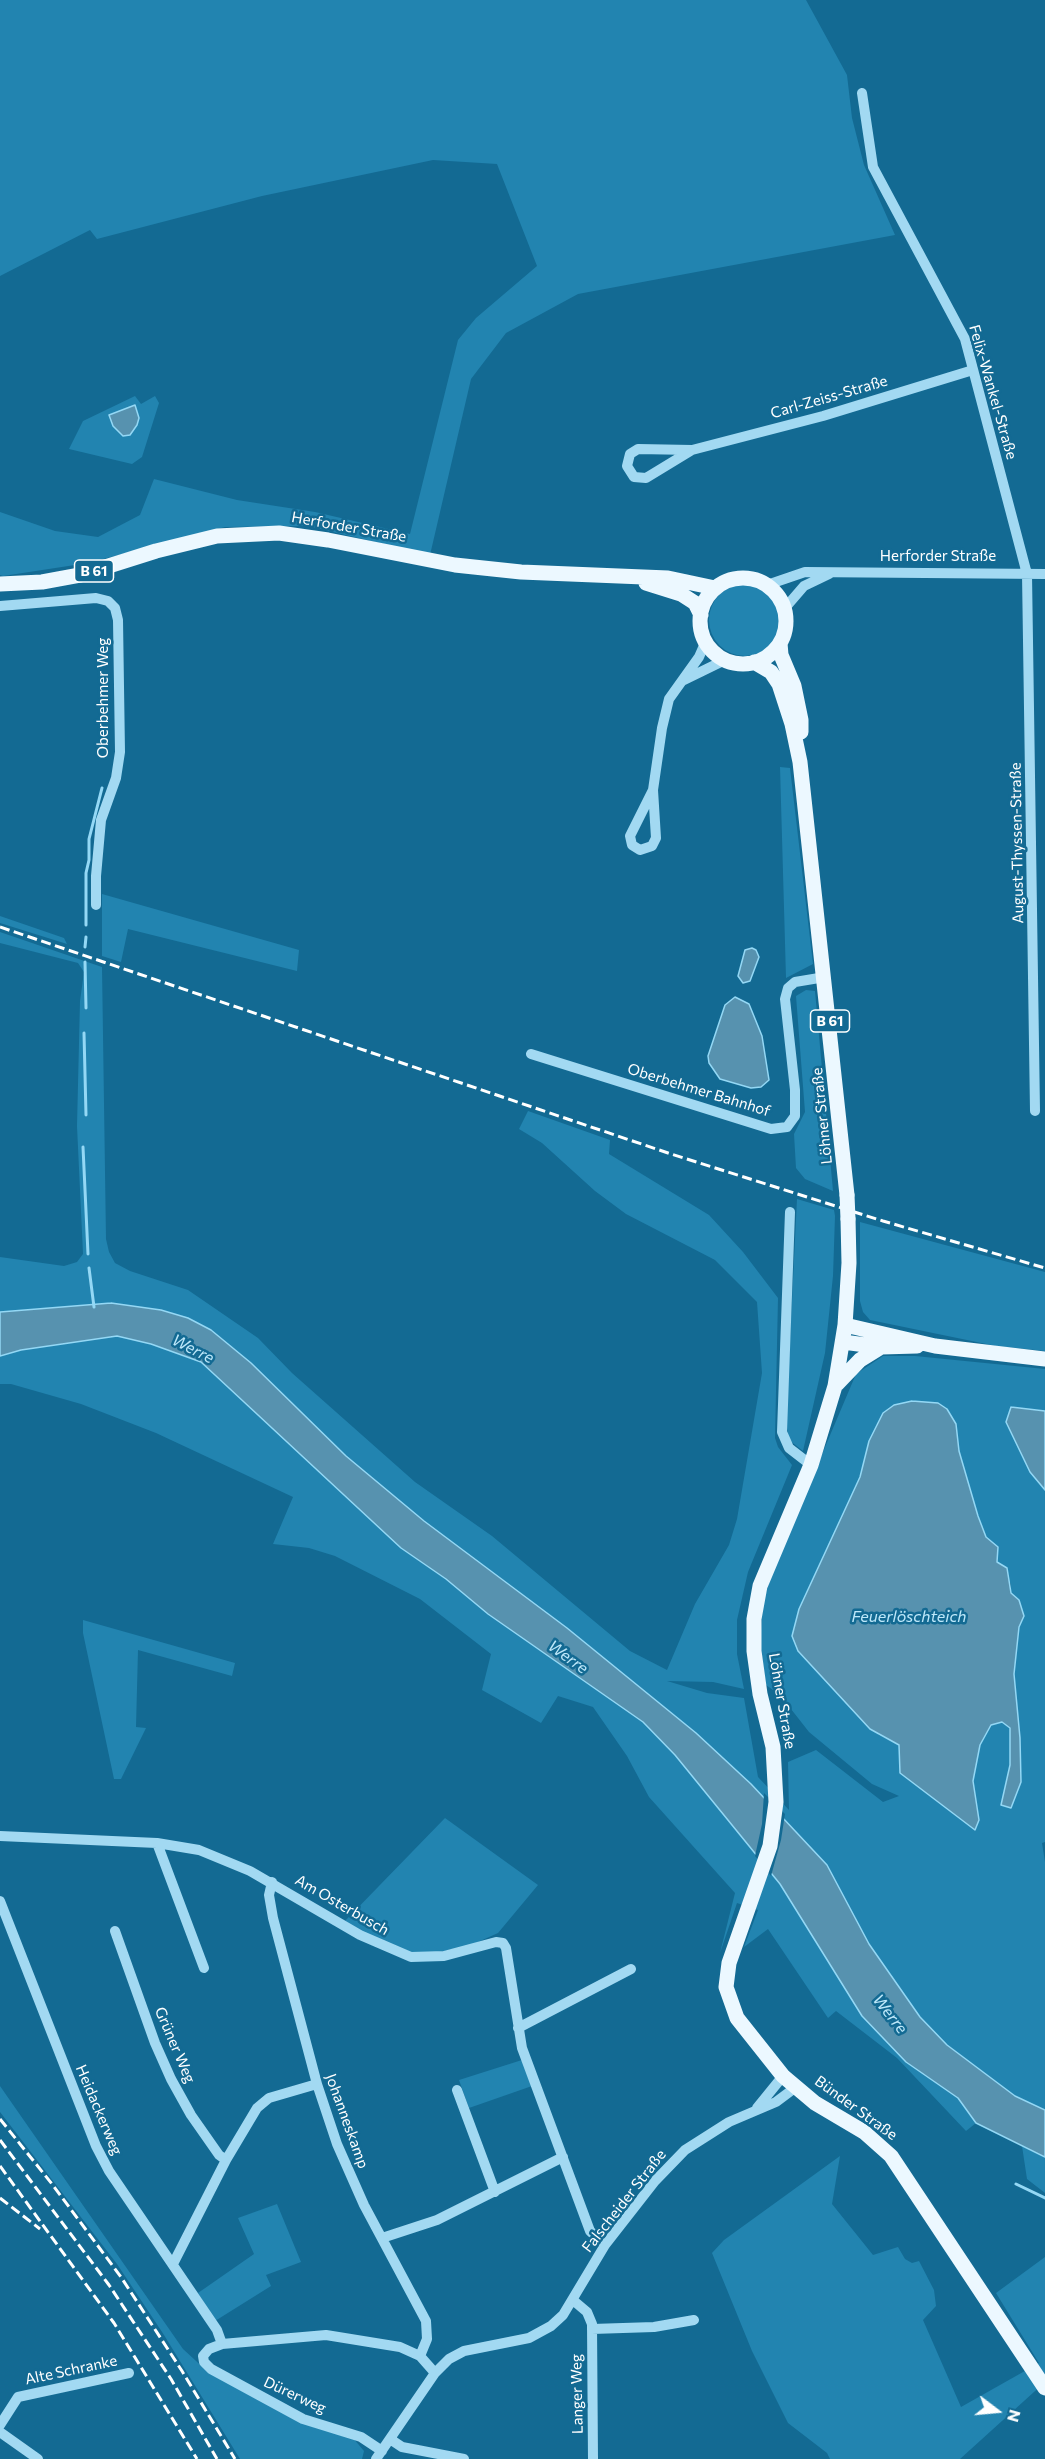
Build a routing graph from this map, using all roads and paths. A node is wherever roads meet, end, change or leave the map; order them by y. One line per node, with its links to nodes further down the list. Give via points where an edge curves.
1 (862, 93): 2 (street, Felix-Wankel-Straße, via 873,167 948,303 965,339)
2 (973, 370): 3 (street, Carl-Zeiss-Straße, via 824,416); 5 (street, Felix-Wankel-Straße)
3 (692, 450): 3 (street, Carl-Zeiss-Straße, via 638,449 630,454 627,466 634,477 645,478)
4 (830, 573): 5 (street, Herforder Straße); 9 (street, Herforder Straße, via 806,572); 12 (street, Herforder Straße, via 804,586)
5 (1027, 574): 6 (street, Herforder Straße); 24 (street, August-Thyssen-Straße)
6 (1045, 574)
7 (626, 577): 8 (main road, Herforder Straße / B 61, via 455,566 307,536 249,534 186,543 80,575); 10 (main road, Herforder Straße / B 61, via 669,578); 13 (main road, Herforder Straße / B 61, via 681,594 695,603)
8 (0, 584)
9 (767, 585): 10 (main road, via 741,578); 12 (main road)
10 (716, 588): 13 (main road, via 708,596)
11 (0, 606): 21 (street, Oberbehmer Weg, via 96,598 115,608 120,752 116,778 101,820)
12 (784, 608): 15 (main road, via 786,620)
13 (701, 615): 14 (main road)
14 (706, 641): 16 (main road); 18 (street)
15 (780, 643): 17 (main road, via 769,655); 19 (main road, Löhner Straße / B 61, via 801,720)
16 (725, 660): 17 (main road); 18 (street)
17 (754, 662): 19 (main road, Löhner Straße / B 61, via 771,672 779,684)
18 (681, 682): 20 (street, via 669,699)
19 (800, 762): 22 (main road, Löhner Straße / B 61)
20 (653, 790): 20 (street, via 630,836 633,845 640,849 652,846 656,838)
21 (96, 905)
22 (825, 977): 23 (street, Oberbehmer Bahnhof, via 795,982 785,999 795,1090 795,1116 787,1127 771,1129); 26 (main road, Löhner Straße / B 61, bridge, via 847,1195)
23 (531, 1054)
24 (1035, 1111)
25 (790, 1212): 32 (street, via 782,1432 789,1448)
26 (845, 1324): 27 (main road, Löhner Straße / B 61); 28 (main road)
27 (843, 1342): 29 (main road); 31 (main road, Löhner Straße)
28 (935, 1346): 29 (main road); 30 (main road)
29 (881, 1347): 31 (main road, via 855,1364)
30 (1045, 1359)
31 (835, 1386): 32 (main road, Löhner Straße)
32 (811, 1465): 35 (main road, Löhner Straße, via 771,1554 754,1619 760,1694 776,1772)
33 (0, 1836): 34 (street, Am Osterbusch)
34 (157, 1843): 36 (street, Am Osterbusch, via 200,1850); 39 (street)
35 (770, 1846): 42 (main road, Bünder Straße, via 728,1969 726,1987 737,2018)
36 (272, 1882): 41 (street, Am Osterbusch, via 360,1935 411,1957 444,1956 503,1943); 43 (street, Johanneskamp, via 269,1895 273,1918)
37 (0, 1901): 52 (street, Heidackerweg, via 96,2146 109,2171)
38 (115, 1932): 48 (street, Grüner Weg, via 154,2043 171,2079 191,2115)
39 (204, 1968)
40 (631, 1969): 41 (street)
41 (518, 2028): 47 (street, Am Osterbusch)
42 (783, 2076): 44 (main road, Bünder Straße); 46 (street, Falscheider Straße)
43 (317, 2084): 48 (street, via 261,2102); 50 (street, Johanneskamp, via 337,2144)
44 (796, 2087): 46 (street, Falscheider Straße, via 776,2102); 60 (main road, Bünder Straße, via 864,2132 891,2156)
45 (457, 2090): 49 (street)
46 (757, 2109): 51 (street, Falscheider Straße, via 684,2150)
47 (563, 2157): 49 (street); 51 (street, Am Osterbusch, via 590,2231)
48 (226, 2160): 52 (street)
49 (495, 2192): 50 (street, via 437,2220)
50 (382, 2238): 57 (street, Johanneskamp, via 426,2321 427,2339)
51 (605, 2245): 53 (street, Falscheider Straße)
52 (174, 2262): 56 (street, Heidackerweg)
53 (574, 2301): 55 (street, Langer Weg, via 587,2312); 59 (street, Falscheider Straße, via 542,2333 464,2351)
54 (694, 2320): 55 (street)
55 (592, 2329): 67 (street, Langer Weg)
56 (222, 2344): 57 (street, via 326,2335 400,2347); 64 (street, Dürerweg, via 203,2356 211,2369 303,2419 361,2437)
57 (420, 2355): 59 (street)
58 (129, 2373): 61 (street, Alte Schranke, via 18,2397)
59 (435, 2373): 63 (street, Falscheider Straße)
60 (1045, 2388)
61 (0, 2425)
62 (0, 2432): 65 (street)
63 (390, 2439): 64 (street, Falscheider Straße); 66 (street, via 402,2447)
64 (379, 2455)
65 (38, 2459)
66 (464, 2459)
67 (593, 2459)

